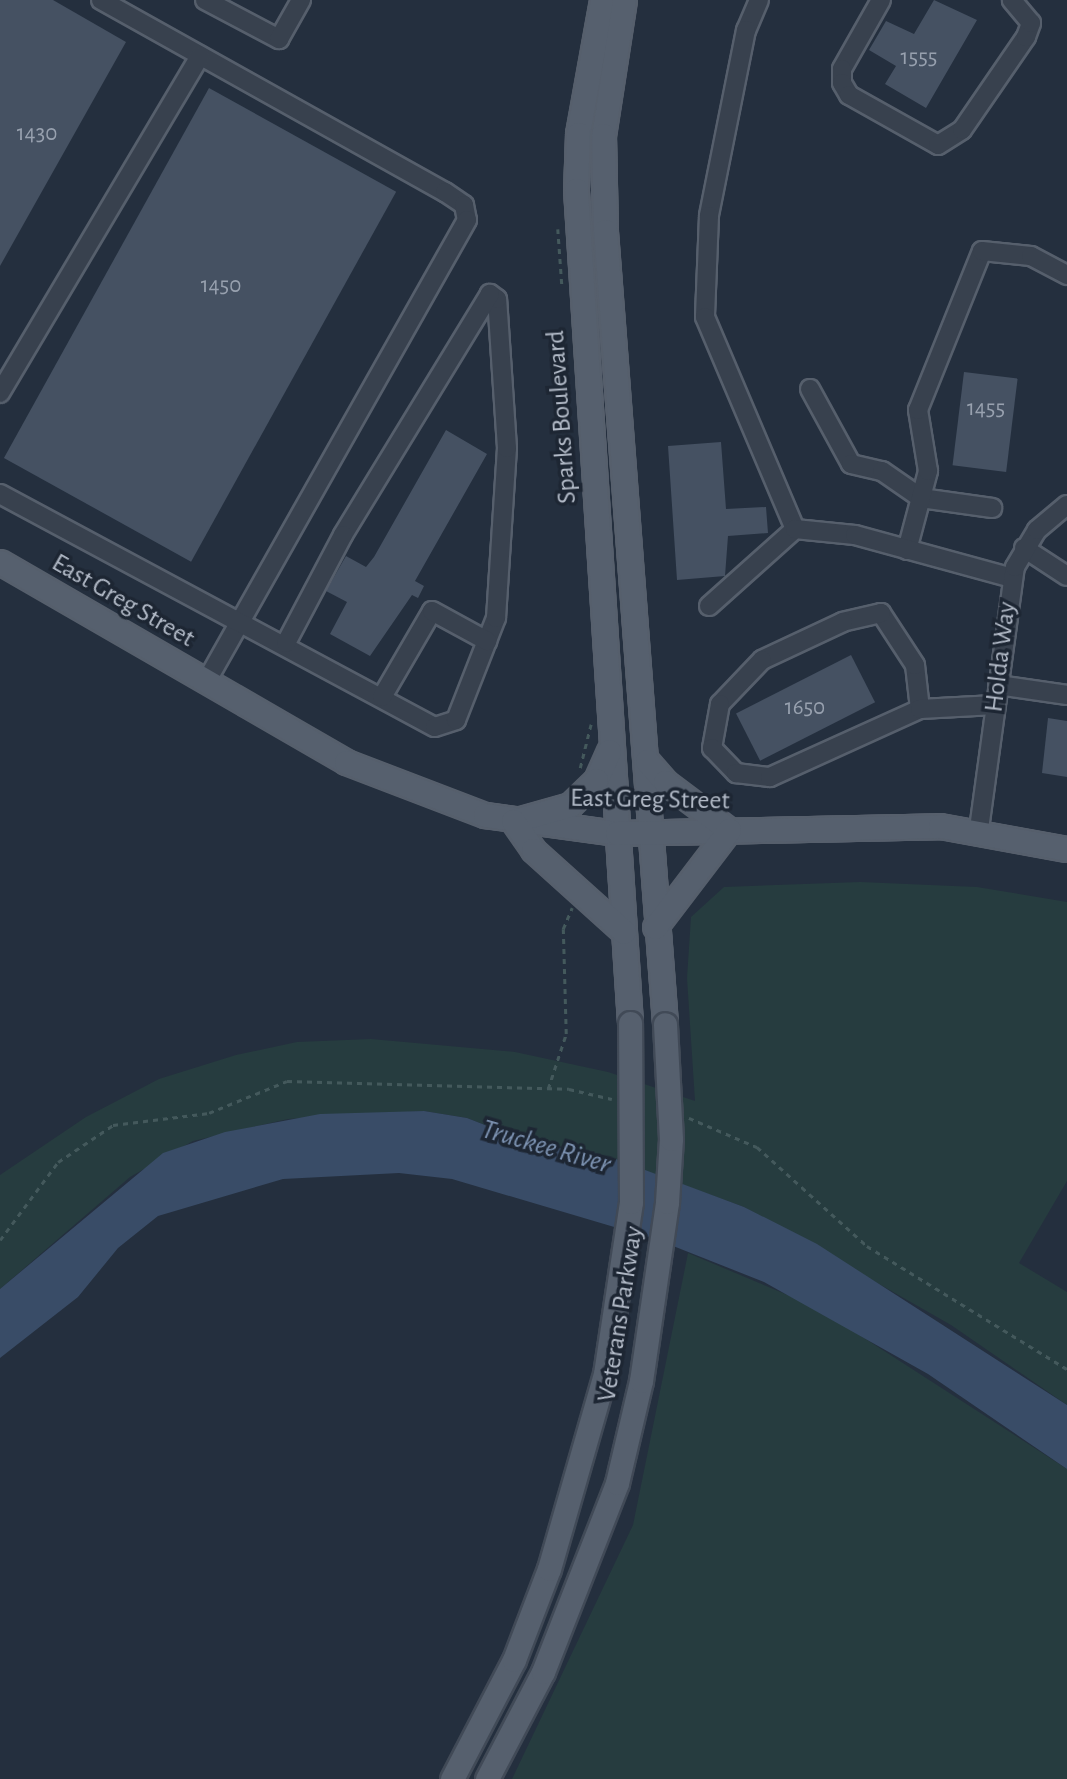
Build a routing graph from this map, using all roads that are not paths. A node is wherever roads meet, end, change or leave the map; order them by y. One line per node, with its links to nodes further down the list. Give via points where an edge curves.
1 (102, 0): 9 (street)
2 (205, 0): 3 (street, via 279,39)
3 (301, 0)
4 (602, 0): 33 (main road, Sparks Boulevard, via 578,134 576,190)
5 (624, 0): 34 (main road, via 603,135 605,231)
6 (759, 0): 17 (street, via 746,30 709,216 705,317)
7 (881, 0): 8 (street, via 842,69 842,83 849,95 938,145 962,130 1026,37 1029,17)
8 (1012, 0)
9 (200, 55): 12 (street); 24 (street, via 445,192 464,205 467,220)
10 (1067, 275): 14 (street, via 1031,256 982,251 918,410 928,471)
11 (810, 389): 14 (street, via 851,464 882,471)
12 (0, 393)
13 (0, 494): 24 (street)
14 (921, 498): 16 (street); 19 (street)
15 (1067, 505): 18 (street, Holda Way)
16 (992, 508)
17 (795, 528): 19 (street, via 855,535); 23 (street)
18 (1024, 548): 21 (street); 22 (street, Holda Way)
19 (907, 550): 22 (street)
20 (0, 562): 35 (main road, East Greg Street, via 376,776 453,807)
21 (1067, 576)
22 (1012, 578): 28 (street, Holda Way)
23 (709, 606)
24 (238, 627): 26 (street); 27 (street)
25 (487, 641): 26 (street, via 496,618 507,448 497,299 490,295 343,534); 30 (street, via 432,611); 30 (street, via 456,720 435,727)
26 (286, 643): 30 (street)
27 (211, 676)
28 (998, 685): 29 (street); 31 (street, Holda Way)
29 (1067, 695)
30 (382, 697)
31 (995, 705): 32 (street); 36 (street, Holda Way)
32 (920, 709): 32 (street, via 770,777 736,773 712,748 720,704 762,660 843,622 881,613 915,665)
33 (612, 741): 35 (main road, via 606,764 584,794 547,816); 39 (main road, Sparks Boulevard)
34 (647, 761): 37 (main road); 38 (main road, via 664,782)
35 (513, 821): 39 (main road, East Greg Street); 42 (main road, via 533,850)
36 (979, 829): 38 (main road, East Greg Street); 40 (main road, East Greg Street)
37 (649, 830): 38 (main road, East Greg Street); 39 (main road, East Greg Street); 41 (main road, Veterans Parkway)
38 (729, 830): 41 (main road)
39 (618, 833): 42 (main road, Veterans Parkway)
40 (1067, 849)
41 (655, 927): 44 (main road, Veterans Parkway, bridge, via 671,1139 667,1202 641,1381 617,1483 553,1649)
42 (624, 932): 43 (main road, Veterans Parkway, bridge, via 630,1023 631,1202 603,1386 549,1569 514,1660)
43 (452, 1779)
44 (487, 1779)

